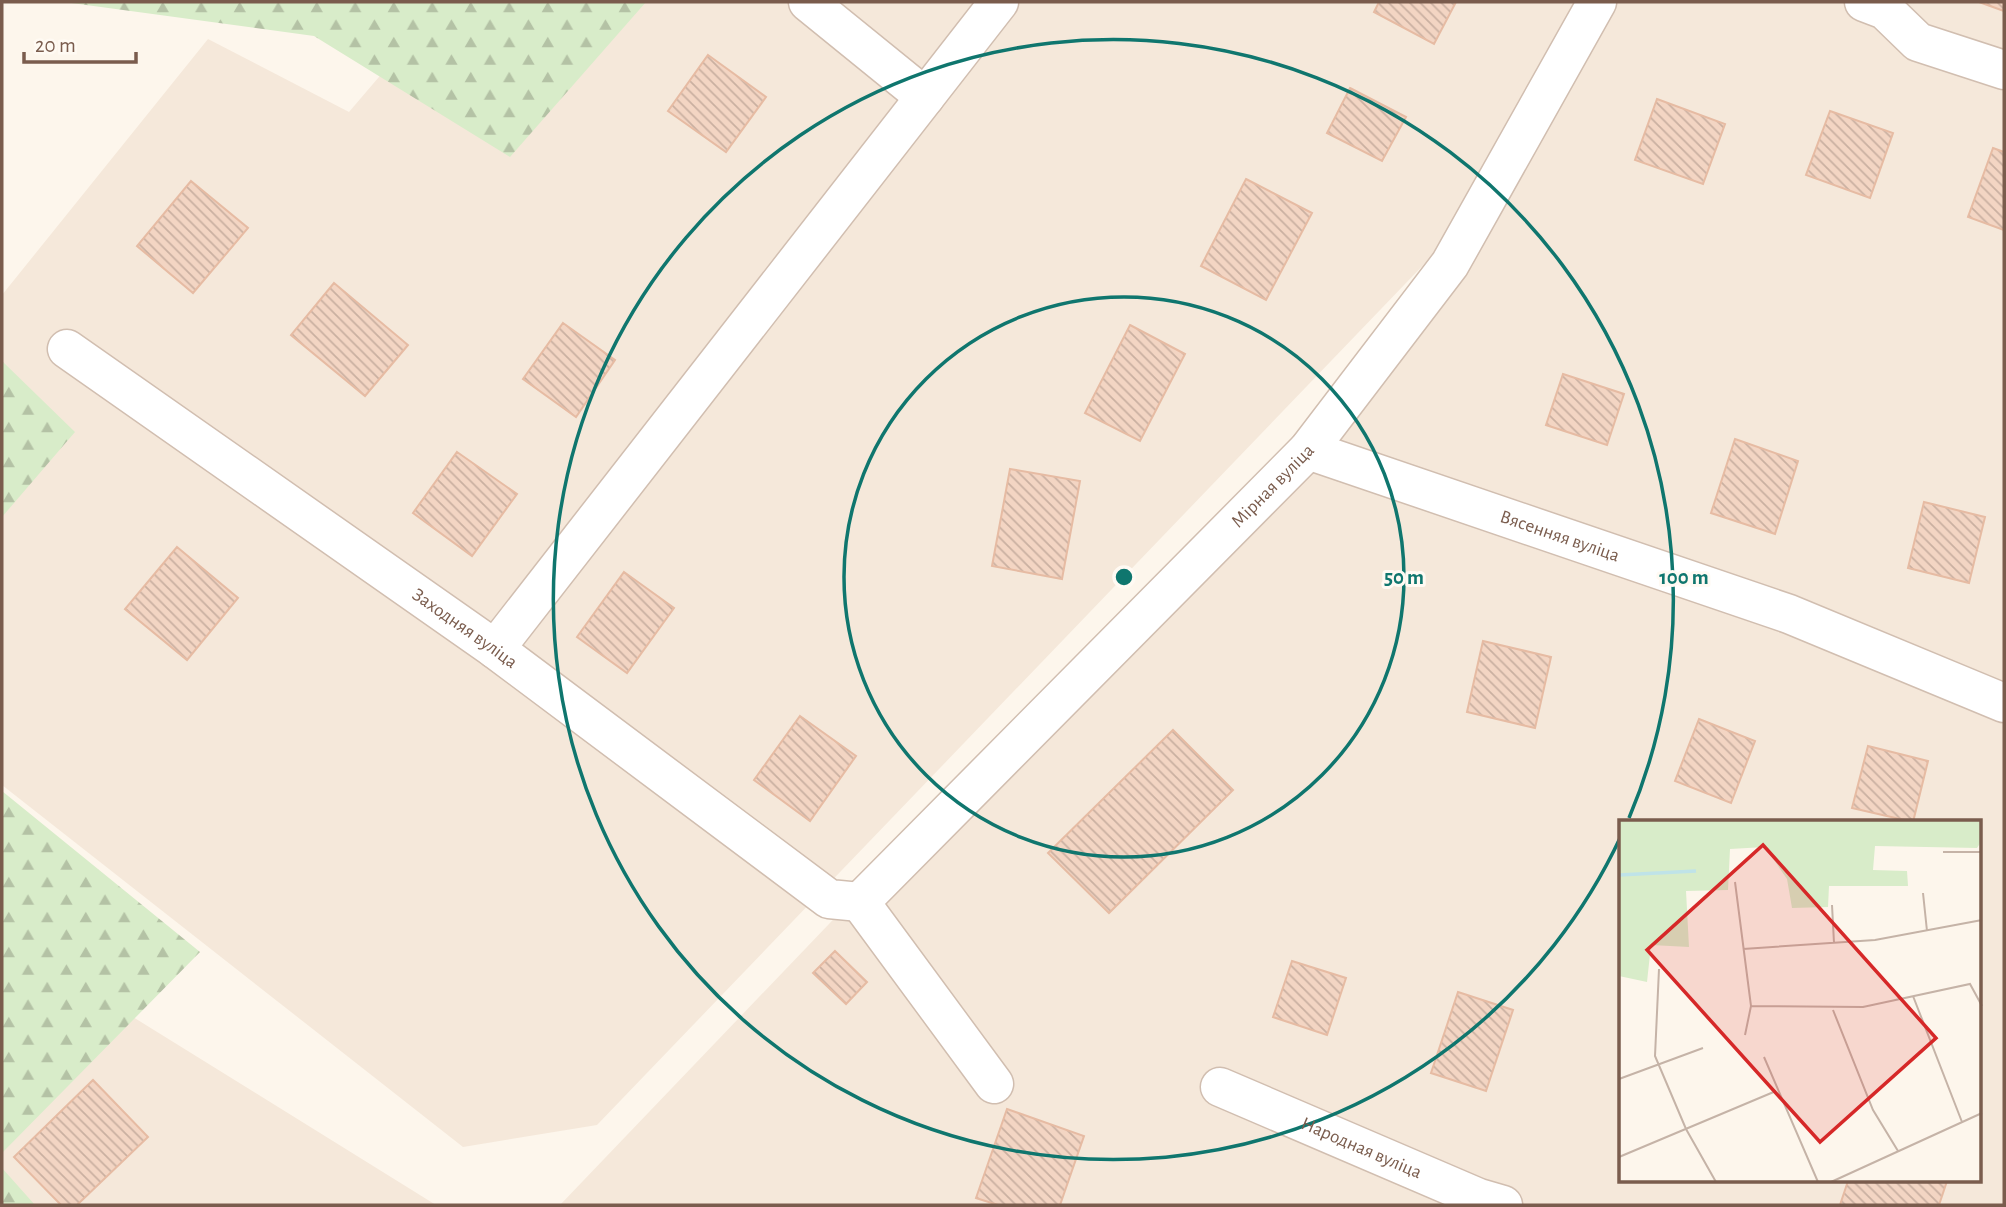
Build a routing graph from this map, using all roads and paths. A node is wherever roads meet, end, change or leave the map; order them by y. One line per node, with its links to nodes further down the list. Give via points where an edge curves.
1 (808, 2): 6 (street)
2 (999, 2): 6 (street)
3 (1597, 2): 8 (street, Мірная вуліца, via 1450,264)
4 (1864, 2): 5 (street, via 1885,10 1918,42)
5 (2004, 70)
6 (925, 97): 9 (street)
7 (67, 349): 9 (street, Заходняя вуліца)
8 (1308, 450): 10 (street, Вясенняя вуліца, via 1789,614); 11 (street, Мірная вуліца)
9 (495, 649): 11 (street, Заходняя вуліца, via 829,899)
10 (2004, 703)
11 (860, 902): 12 (street)
12 (994, 1084)
13 (1220, 1087): 14 (street, Народная вуліца)
14 (1486, 1203)

